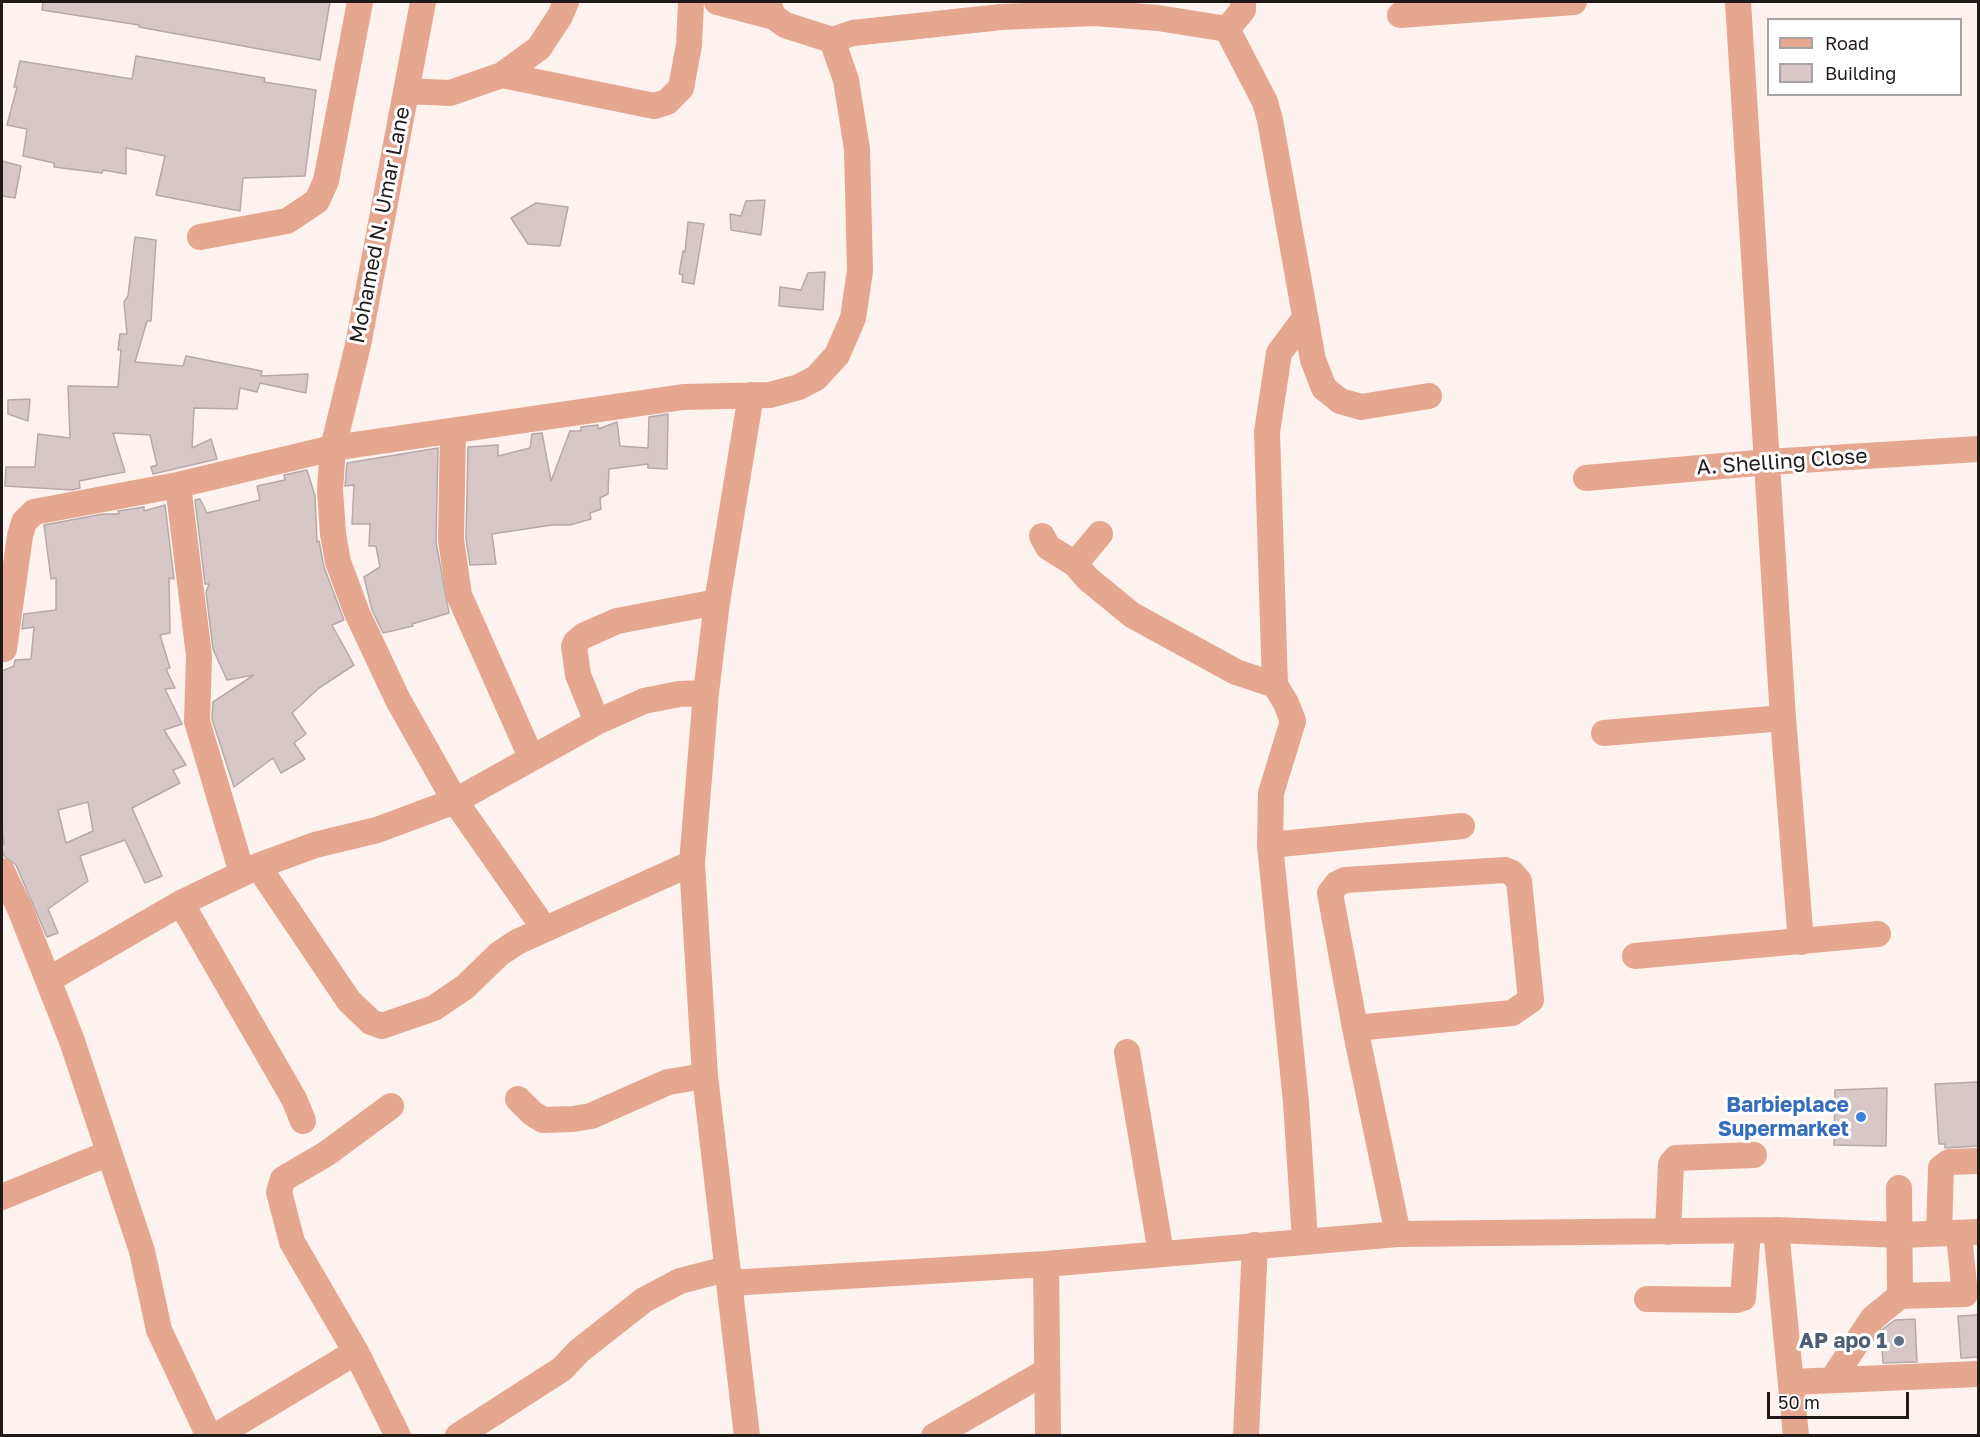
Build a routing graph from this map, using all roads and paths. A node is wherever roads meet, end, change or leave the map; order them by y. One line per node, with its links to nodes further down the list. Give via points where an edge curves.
1 (360, 2): 16 (street, via 326,181 317,201 287,221)
2 (423, 2): 15 (street, Mohamed N. Umar Lane)
3 (566, 2): 14 (street, via 539,48)
4 (690, 2): 14 (street, via 689,45 681,88 667,102 654,106)
5 (717, 2): 9 (street)
6 (1243, 2): 12 (street, via 1243,10)
7 (1574, 2): 11 (street)
8 (1738, 2): 23 (street)
9 (765, 7): 13 (street, via 785,25)
10 (1001, 9): 12 (street, via 1158,18); 13 (street, via 853,33)
11 (1400, 15)
12 (1227, 29): 17 (street, via 1265,102 1270,120)
13 (832, 40): 18 (street, via 846,80 857,149 860,272 853,318 837,355 816,378 780,393)
14 (502, 75): 15 (street, via 450,93)
15 (406, 91): 21 (street, Mohamed N. Umar Lane)
16 (201, 237)
17 (1305, 318): 19 (street, via 1313,360 1324,387 1340,400 1361,407); 31 (street, via 1279,353 1267,432)
18 (751, 395): 20 (street, via 683,398); 29 (street)
19 (1429, 396)
20 (453, 430): 21 (street); 36 (street, via 452,540 459,595)
21 (333, 448): 25 (street); 37 (street, Mohamed N. Umar Lane, via 330,490 338,562 398,700)
22 (1978, 449): 23 (street, A. Shelling Close)
23 (1768, 462): 24 (street, A. Shelling Close); 33 (street)
24 (1586, 478)
25 (178, 485): 30 (street, via 28,516 20,536); 41 (street, via 199,656 198,721)
26 (1100, 534): 28 (street)
27 (1042, 536): 28 (street, via 1048,547)
28 (1076, 564): 31 (street, via 1088,579 1132,615 1236,672)
29 (717, 602): 32 (street); 34 (street, via 617,621 576,642 578,675)
30 (4, 649)
31 (1275, 685): 39 (street, via 1293,721 1270,792)
32 (706, 693): 34 (street, via 644,701); 40 (street)
33 (1783, 718): 35 (street); 46 (street)
34 (597, 722): 36 (street)
35 (1604, 733)
36 (531, 757): 37 (street)
37 (454, 801): 41 (street); 44 (street, Mohamed N. Umar Lane)
38 (1462, 826): 39 (street)
39 (1270, 845): 66 (street, via 1296,1102)
40 (692, 863): 44 (street); 51 (street)
41 (250, 869): 43 (street); 44 (street, via 349,1001 371,1022 382,1026 434,1008 465,987 499,954)
42 (2, 871): 48 (street)
43 (181, 903): 48 (street); 54 (street, via 288,1088)
44 (544, 928)
45 (1878, 934): 46 (street)
46 (1801, 942): 47 (street)
47 (1635, 956)
48 (48, 980): 55 (street)
49 (1355, 1028): 49 (street, via 1330,893 1336,884 1345,880 1504,870 1512,873 1519,881 1531,1000 1512,1013); 63 (street)
50 (1127, 1052): 68 (street)
51 (705, 1076): 52 (street, via 668,1082 591,1116 573,1119 543,1119); 70 (street)
52 (518, 1099)
53 (391, 1106): 74 (street, via 326,1154 283,1179 279,1192 292,1242)
54 (303, 1121)
55 (109, 1153): 59 (street); 79 (street, via 142,1251 159,1330)
56 (1754, 1155): 62 (street, via 1677,1158 1671,1164)
57 (1978, 1161): 65 (street, via 1949,1162 1941,1168)
58 (1899, 1188): 64 (street)
59 (2, 1197)
60 (1776, 1230): 61 (street); 64 (street); 78 (street)
61 (1748, 1231): 62 (street); 73 (street, via 1743,1298)
62 (1668, 1232): 63 (street)
63 (1398, 1234): 66 (street)
64 (1900, 1235): 65 (street); 71 (street)
65 (1964, 1239): 72 (street)
66 (1305, 1240): 67 (street)
67 (1255, 1245): 68 (street); 86 (street)
68 (1161, 1253): 69 (street)
69 (1046, 1264): 70 (street); 75 (street)
70 (728, 1276): 82 (street, via 680,1281 644,1300 562,1369); 83 (street)
71 (1900, 1296): 72 (street); 77 (street, via 1873,1318)
72 (1972, 1297)
73 (1647, 1299)
74 (356, 1352): 80 (street); 81 (street)
75 (1047, 1371): 84 (street); 85 (street)
76 (1978, 1374): 77 (street)
77 (1832, 1380): 78 (street)
78 (1791, 1382): 87 (street)
79 (209, 1436)
80 (216, 1436)
81 (398, 1436)
82 (458, 1436)
83 (747, 1436)
84 (934, 1436)
85 (1048, 1436)
86 (1246, 1436)
87 (1796, 1436)

